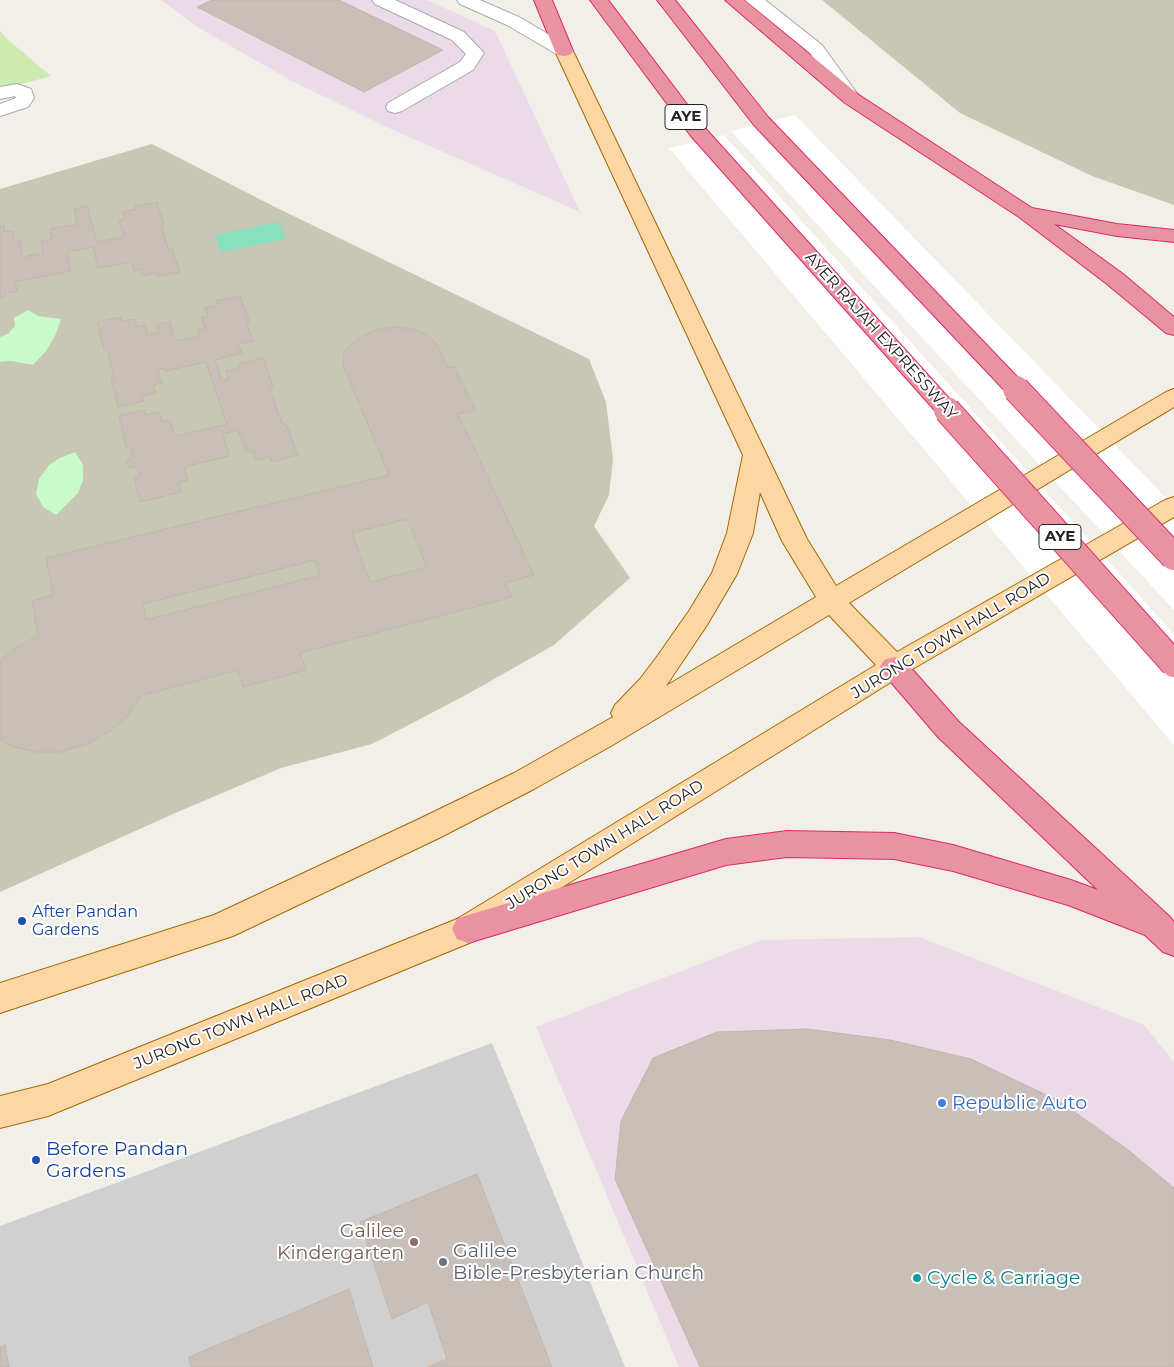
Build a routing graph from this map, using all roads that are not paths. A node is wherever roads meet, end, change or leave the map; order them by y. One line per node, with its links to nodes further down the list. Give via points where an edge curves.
1 (381, 0): 11 (street, via 458,36 475,53 467,66)
2 (466, 0): 8 (street, via 513,21)
3 (543, 0): 8 (highway)
4 (599, 0): 21 (highway, AYER RAJAH EXPRESSWAY / AYE, bridge, via 698,132)
5 (666, 0): 19 (highway, bridge, via 761,121)
6 (734, 0): 10 (highway)
7 (754, 0): 10 (street, via 816,49)
8 (564, 51): 17 (main road)
9 (0, 93): 12 (street, via 17,90 24,93 25,98)
10 (852, 99): 13 (highway)
11 (396, 107)
12 (0, 110)
13 (1026, 213): 14 (highway, via 1118,230); 15 (highway)
14 (1174, 236)
15 (1174, 328)
16 (1174, 397): 20 (main road)
17 (754, 456): 20 (main road, via 794,541); 23 (main road, via 740,533 724,574 650,687)
18 (1174, 506): 22 (main road, JURONG TOWN HALL ROAD)
19 (1174, 558)
20 (831, 600): 22 (main road); 23 (main road)
21 (1174, 664)
22 (894, 668): 24 (main road, JURONG TOWN HALL ROAD); 25 (highway, via 948,729)
23 (601, 738): 26 (main road, via 428,830 222,926)
24 (468, 929): 25 (highway, via 726,852 787,844 894,846 953,858 1071,893); 27 (main road, JURONG TOWN HALL ROAD, via 48,1100)
25 (1166, 934)
26 (0, 998)
27 (0, 1112)

